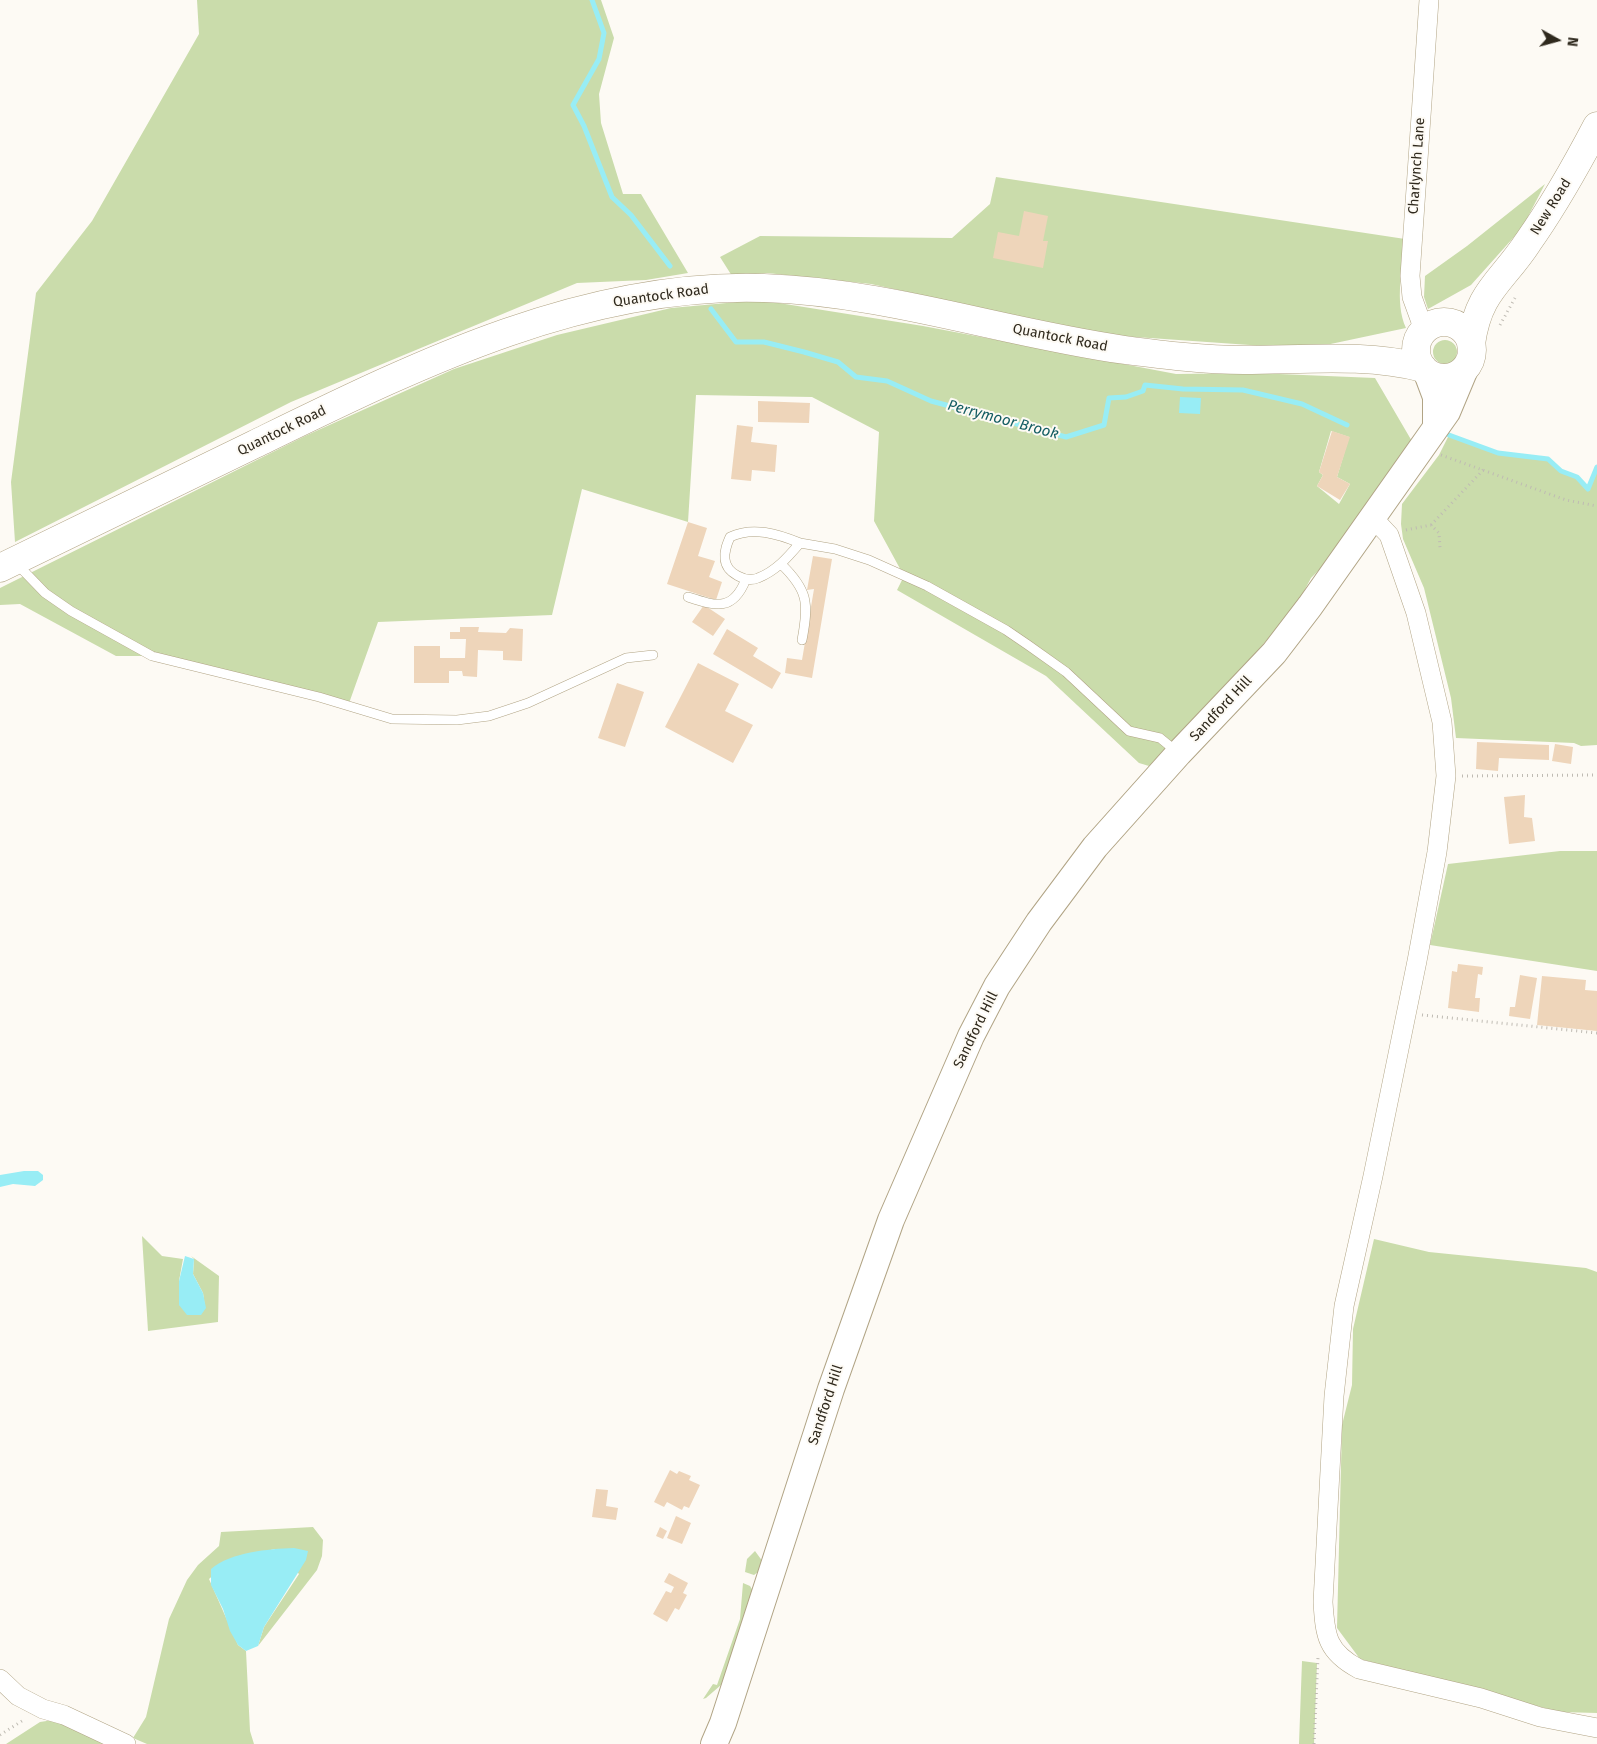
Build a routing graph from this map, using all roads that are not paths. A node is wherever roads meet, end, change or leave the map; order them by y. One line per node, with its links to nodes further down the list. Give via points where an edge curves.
1 (1429, 0): 4 (street, Charlynch Lane, via 1410,276 1412,297)
2 (1597, 126): 3 (main road, New Road)
3 (1505, 289): 4 (main road, New Road); 5 (main road, New Road, via 1482,302 1473,324)
4 (1428, 331): 5 (main road, via 1452,324 1460,328 1467,335); 6 (main road, Quantock Road); 7 (main road, via 1416,352)
5 (1468, 357): 7 (main road, via 1448,378); 8 (main road, Sandford Hill, via 1454,399)
6 (1372, 361): 7 (main road, Quantock Road); 12 (main road, Quantock Road, via 1238,360 1163,355 1070,341 879,301 793,289 709,288 642,296 530,324 432,361 361,392)
7 (1425, 371): 8 (main road, via 1436,397)
8 (1436, 426): 9 (main road, Sandford Hill)
9 (1381, 527): 17 (main road, Sandford Hill, via 1274,653); 19 (street, via 1416,613 1446,747 1446,776 1438,852 1344,1306 1333,1405 1323,1602 1325,1634 1333,1650 1359,1669 1481,1698 1540,1717)
10 (800, 543): 11 (lane); 13 (lane, via 782,535 760,532 741,532 730,537 725,561 731,572); 17 (lane, via 835,549 869,560 954,601 1006,630 1066,672 1129,731 1160,738)
11 (781, 564): 13 (lane, via 756,579); 15 (lane, via 796,579 805,595 807,613)
12 (7, 565): 16 (lane, via 51,598 152,656 319,697 392,719 457,720 488,716 528,703 626,658)
13 (746, 579): 14 (lane, via 741,592 726,605 712,605)
14 (688, 597)
15 (802, 640)
16 (654, 654)
17 (1179, 754): 21 (main road, Sandford Hill, via 1096,847 1039,922 997,986 971,1036 891,1220 830,1389)
18 (0, 1679): 20 (street, via 18,1696 43,1709 64,1715)
19 (1597, 1728)
20 (126, 1744)
21 (714, 1744)

